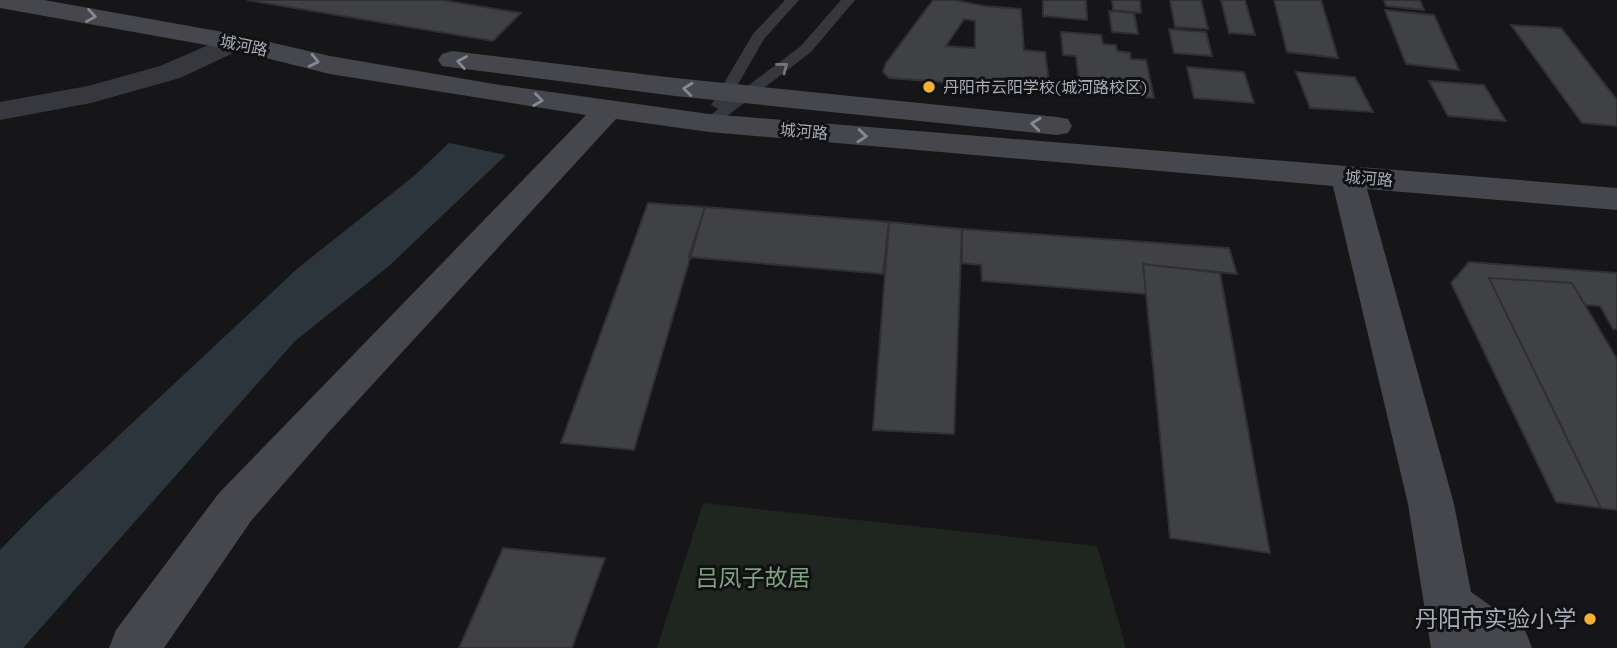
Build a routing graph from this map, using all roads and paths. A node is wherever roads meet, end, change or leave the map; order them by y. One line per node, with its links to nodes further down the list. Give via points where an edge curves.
1 (123, 0): 6 (main road, 城河路, one-way to 1, via 485,66)
2 (792, 0): 6 (lane, via 758,37)
3 (848, 0): 6 (lane, one-way to 3, via 806,49)
4 (15, 1): 5 (main road, 城河路, one-way to 5)
5 (234, 42): 7 (main road, 城河路, one-way to 7, via 330,65); 8 (street, via 170,72 91,94)
6 (736, 94): 9 (lane); 10 (main road, 城河路, one-way to 6, via 1220,142)
7 (609, 109): 9 (main road, 城河路); 14 (main road, via 235,507)
8 (0, 111)
9 (709, 123): 11 (main road, 城河路, one-way to 11)
10 (1617, 174)
11 (1347, 176): 12 (main road, 城河路); 13 (main road, via 1431,504)
12 (1617, 199)
13 (1452, 627): 15 (main road)
14 (134, 648)
15 (1507, 648)

